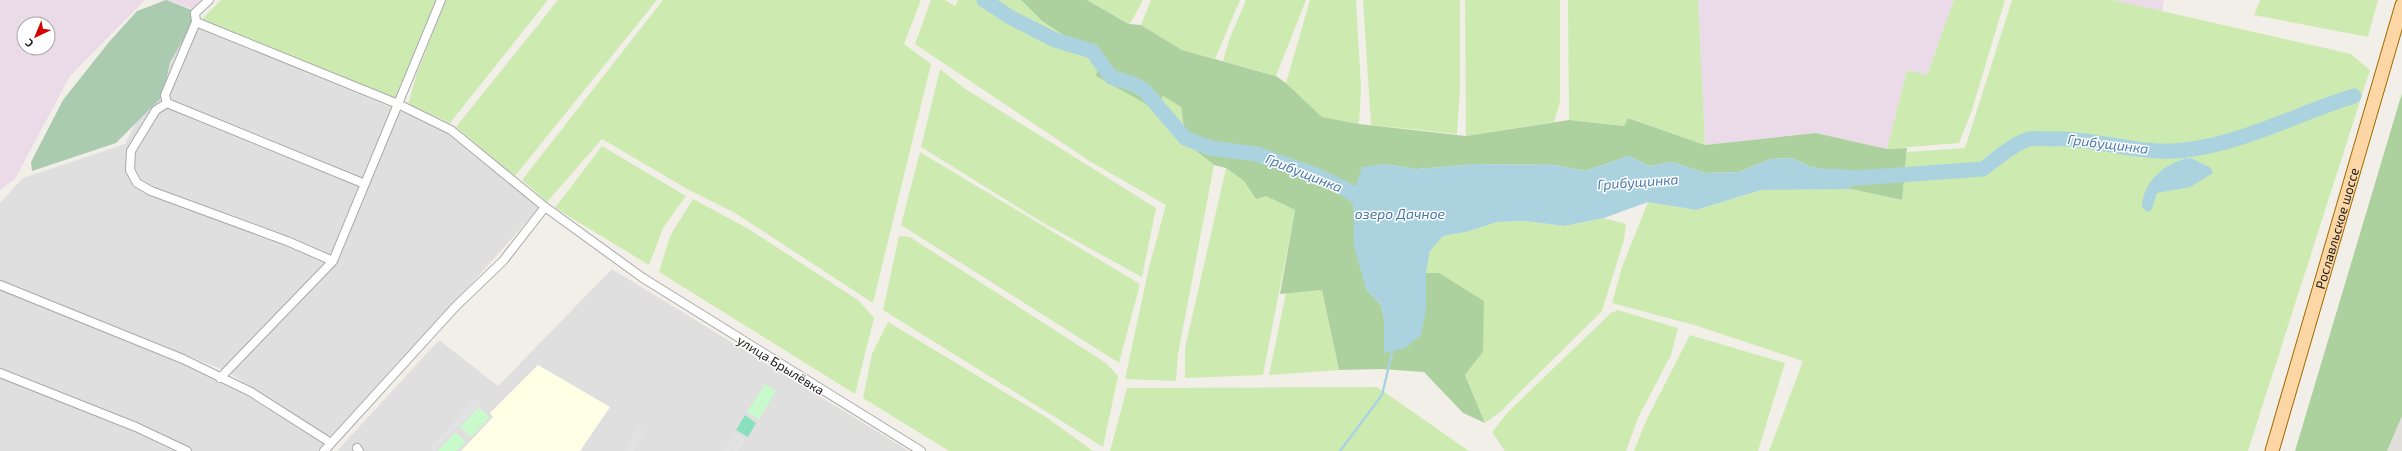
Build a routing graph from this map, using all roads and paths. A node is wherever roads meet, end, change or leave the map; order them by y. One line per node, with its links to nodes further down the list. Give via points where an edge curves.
1 (209, 0): 4 (street, via 195,13)
2 (441, 0): 6 (street)
3 (2402, 5): 17 (main road, Рославльское шоссе)
4 (196, 22): 5 (street, via 165,95); 6 (street, улица Брылёвка)
5 (168, 103): 7 (street); 9 (street, via 156,110 132,151 130,170 137,183 151,191 288,241)
6 (398, 104): 7 (street); 8 (street, улица Брылёвка, via 451,130)
7 (365, 184): 9 (street)
8 (545, 207): 13 (street, via 503,261 456,306); 16 (street, улица Брылёвка, via 643,278)
9 (333, 261): 12 (street)
10 (0, 285): 12 (street, via 183,360)
11 (0, 373): 14 (street, via 136,427)
12 (220, 378): 13 (street, via 251,392)
13 (331, 443): 15 (street)
14 (187, 451)
15 (324, 451)
16 (921, 451)
17 (2272, 451)

